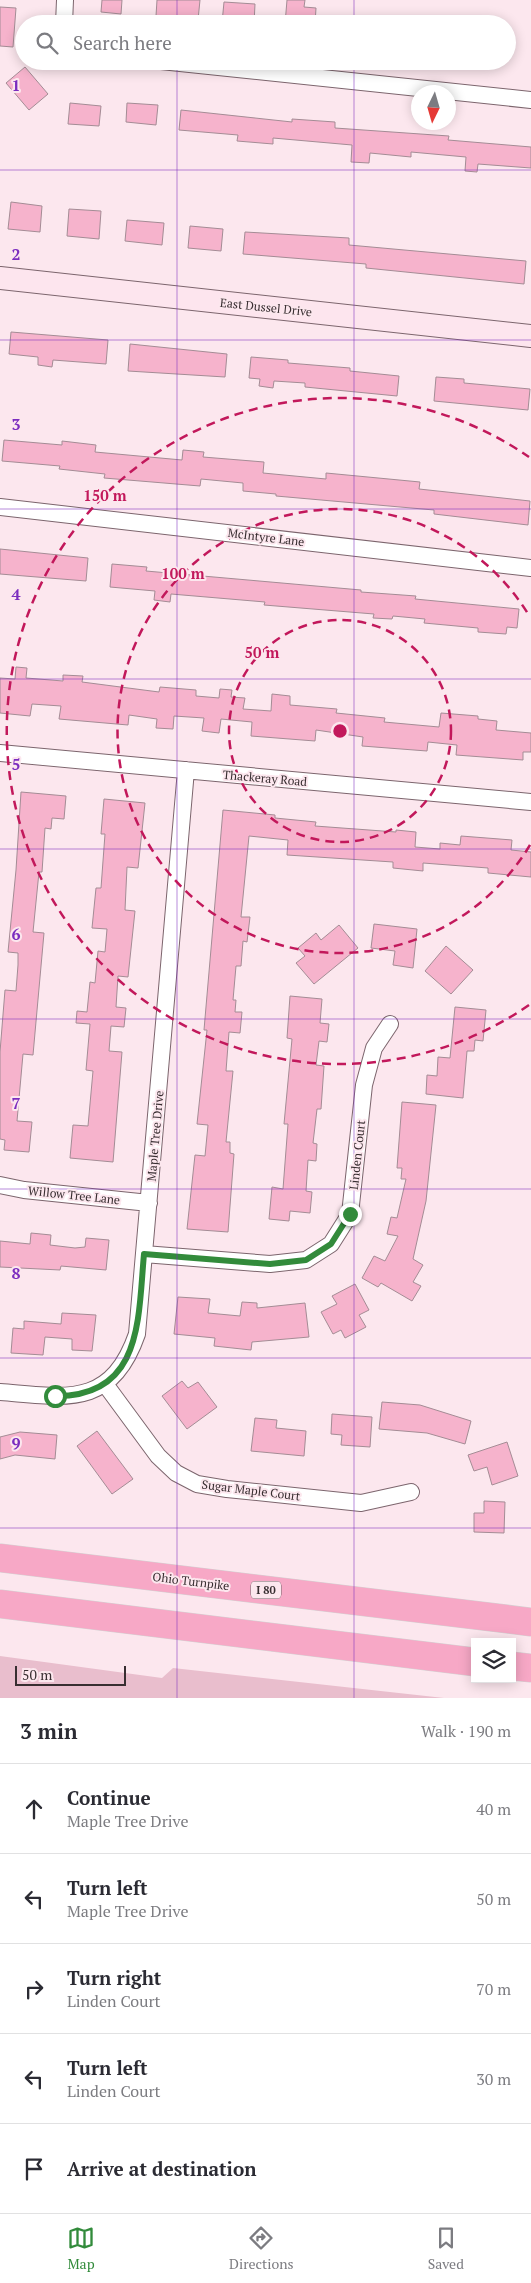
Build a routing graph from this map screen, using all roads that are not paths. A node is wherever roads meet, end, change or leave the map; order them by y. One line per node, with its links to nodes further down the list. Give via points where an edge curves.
1 (65, 0): 2 (street)
2 (64, 15)
3 (246, 70): 4 (street)
4 (531, 100)
5 (0, 278): 6 (street, East Dussel Drive)
6 (531, 336)
7 (0, 507): 8 (street, McIntyre Lane)
8 (531, 568)
9 (0, 753): 10 (street, Thackeray Road)
10 (186, 770): 11 (street, Thackeray Road); 14 (street, Maple Tree Drive)
11 (531, 802)
12 (390, 1024): 15 (street, Linden Court, via 374,1048 364,1085 350,1214 331,1244 306,1260 270,1264)
13 (0, 1185): 14 (street, Willow Tree Lane)
14 (149, 1203): 15 (street, Maple Tree Drive)
15 (144, 1254): 16 (street, Maple Tree Drive, via 136,1334 124,1364)
16 (105, 1384): 17 (street, Maple Tree Drive, via 71,1396); 18 (street, Sugar Maple Court, via 158,1456 176,1473 197,1484 361,1503)
17 (0, 1392)
18 (411, 1492)
19 (0, 1558): 21 (highway, Ohio Turnpike / I 80)
20 (0, 1604): 22 (highway)
21 (531, 1622)
22 (471, 1662)
23 (516, 1666): 24 (highway)
24 (531, 1668)

